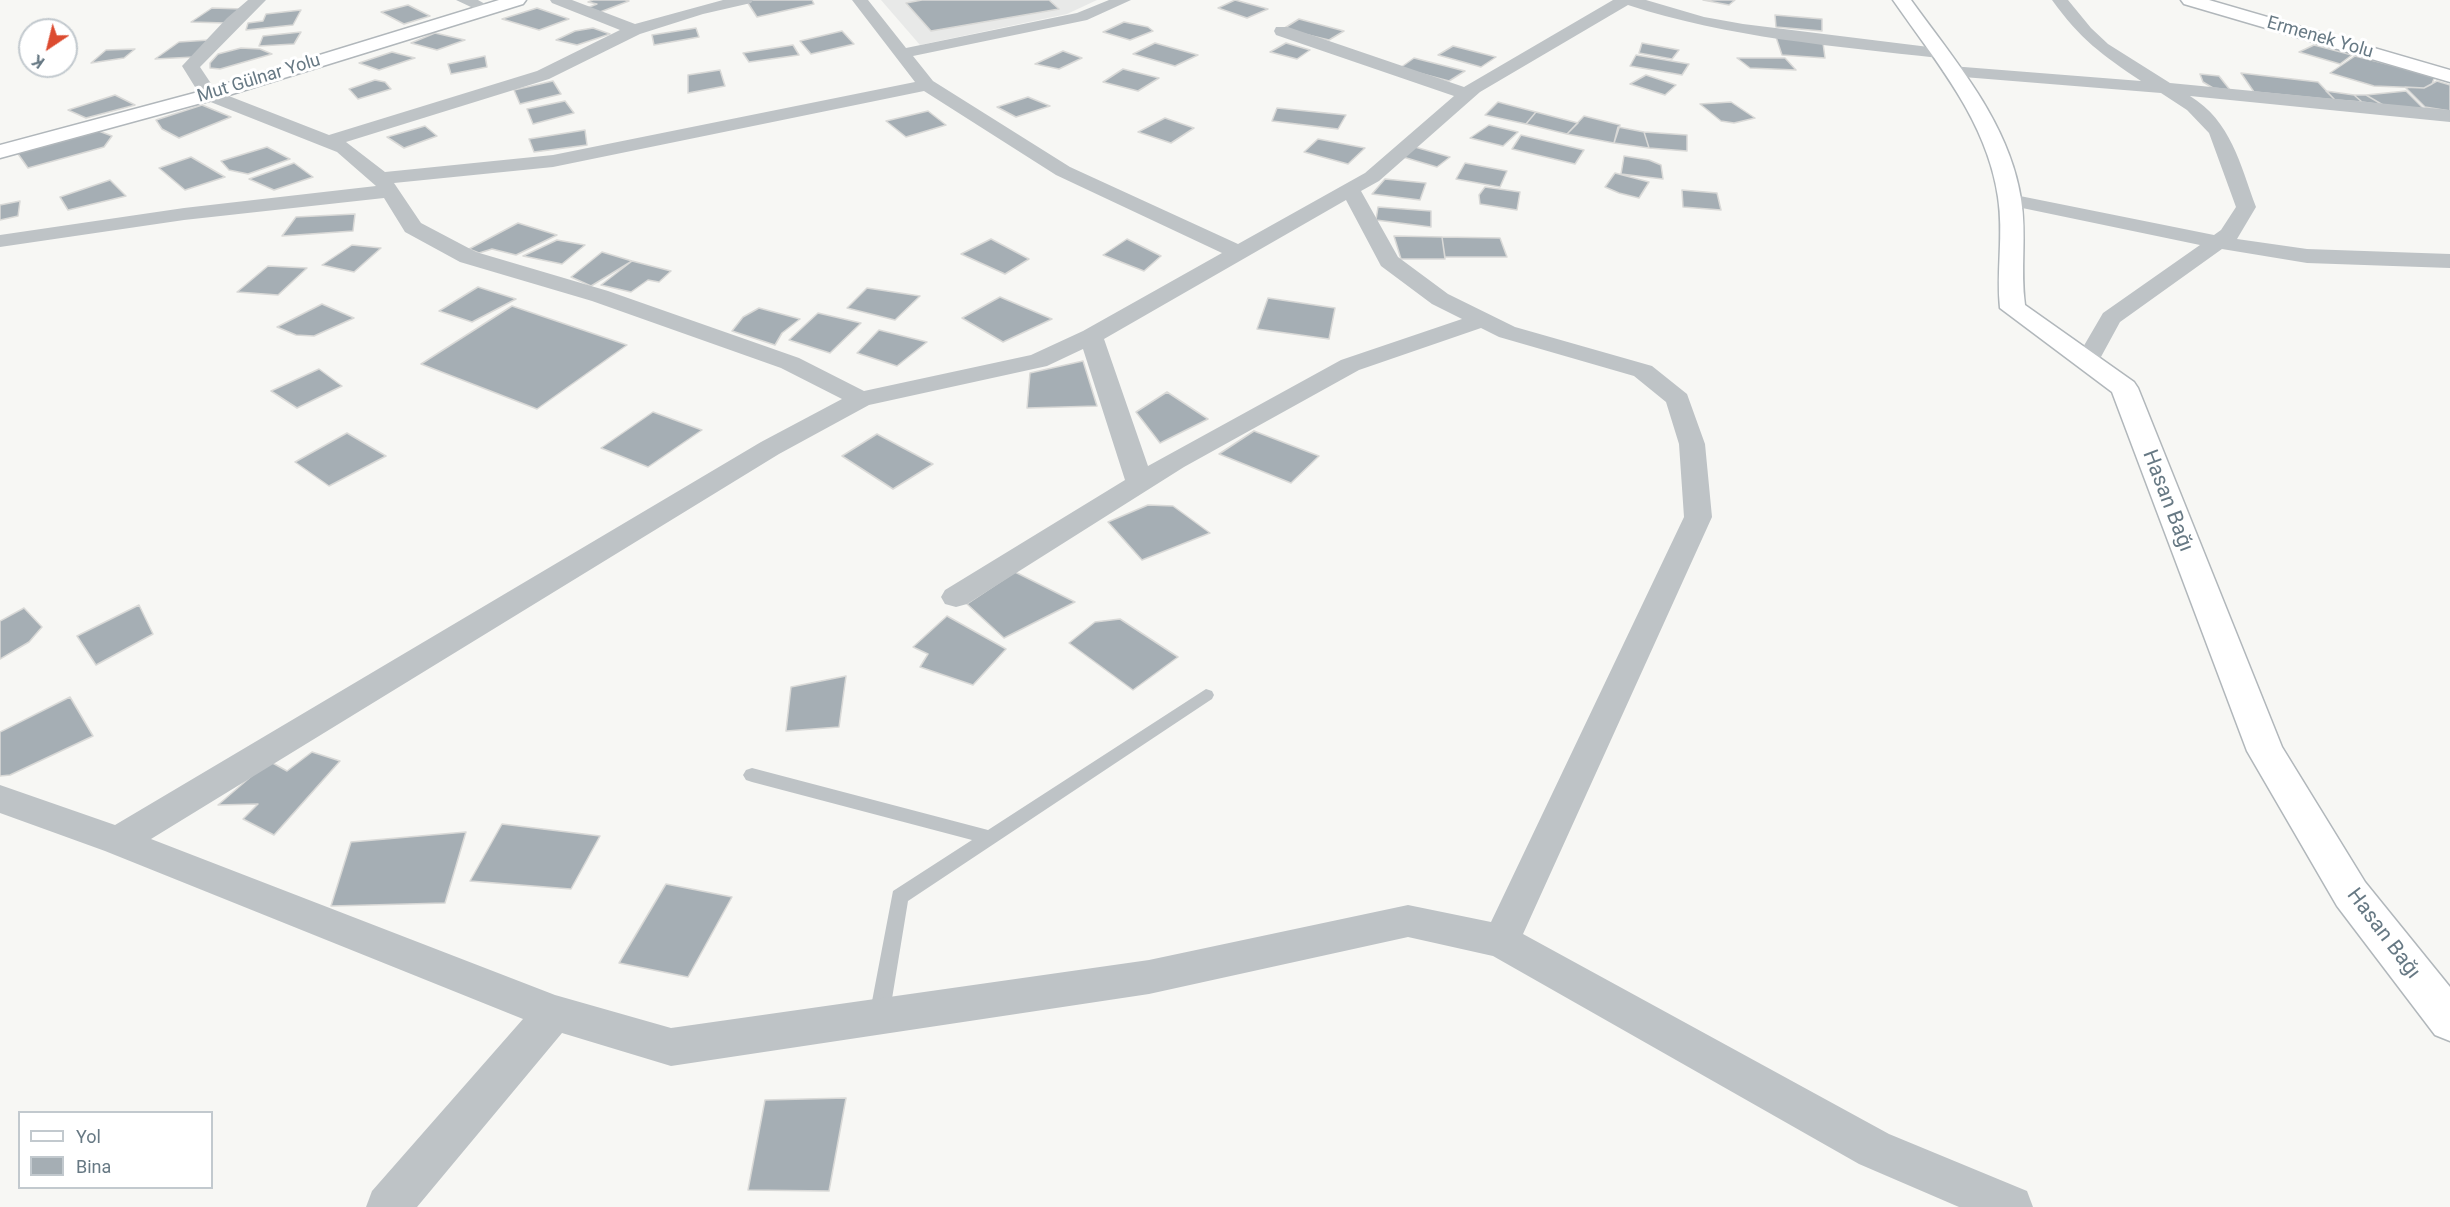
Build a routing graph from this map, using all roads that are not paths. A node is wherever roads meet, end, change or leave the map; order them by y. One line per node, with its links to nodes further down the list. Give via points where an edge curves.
1 (258, 0): 22 (street, via 191,66)
2 (464, 0): 13 (street)
3 (517, 0): 13 (street, Mut Gülnar Yolu)
4 (558, 0): 14 (street)
5 (745, 0): 14 (street)
6 (860, 0): 16 (street)
7 (1123, 0): 16 (street, via 1081,17)
8 (1624, 0): 21 (street)
9 (1630, 0): 17 (street, via 1670,15)
10 (1902, 0): 17 (street, Hasan Bağı)
11 (2060, 0): 20 (street, via 2102,48)
12 (2190, 0): 18 (street, Ermenek Yolu)
13 (486, 9): 22 (street, Mut Gülnar Yolu)
14 (634, 30): 24 (street, via 543,75)
15 (1282, 31): 21 (street)
16 (900, 54): 19 (street)
17 (1945, 62): 20 (street); 28 (street, Hasan Bağı, via 2000,151)
18 (2450, 76)
19 (927, 85): 26 (street, via 553,161); 31 (street, via 1063,171)
20 (2168, 88): 23 (street); 30 (street, via 2194,106 2218,131 2246,207 2229,234)
21 (1467, 94): 27 (street, via 1372,177)
22 (209, 95): 24 (street); 25 (street, Mut Gülnar Yolu)
23 (2450, 116)
24 (327, 142): 26 (street, via 344,148)
25 (0, 152)
26 (386, 184): 29 (street); 36 (street, via 413,227 468,257 600,296 790,363)
27 (1350, 189): 31 (street); 33 (street, via 1389,261 1440,299)
28 (2010, 200): 30 (street); 35 (street, Hasan Bağı, via 2009,284 2013,308)
29 (0, 241)
30 (2217, 242): 32 (street, via 2307,256); 35 (street, via 2112,318)
31 (1239, 252): 34 (street)
32 (2450, 261)
33 (1482, 320): 37 (street, via 1350,365); 44 (street, via 1507,332 1643,371 1678,399 1692,444 1698,517)
34 (1091, 336): 36 (street, via 1038,361); 37 (street)
35 (2087, 361): 47 (street, Hasan Bağı, via 2124,388 2265,751 2351,894)
36 (861, 399): 43 (street, via 770,448)
37 (1140, 483): 38 (street)
38 (956, 597)
39 (1206, 695): 42 (lane)
40 (752, 775): 42 (lane)
41 (0, 799): 43 (street)
42 (988, 837): 46 (lane, via 900,897)
43 (118, 841): 45 (street)
44 (1501, 941): 46 (street, via 1408,921 1149,977); 49 (street, via 1874,1149)
45 (554, 1013): 46 (street, via 671,1047); 48 (street)
46 (879, 1017)
47 (2450, 1021)
48 (388, 1207)
49 (2011, 1207)

